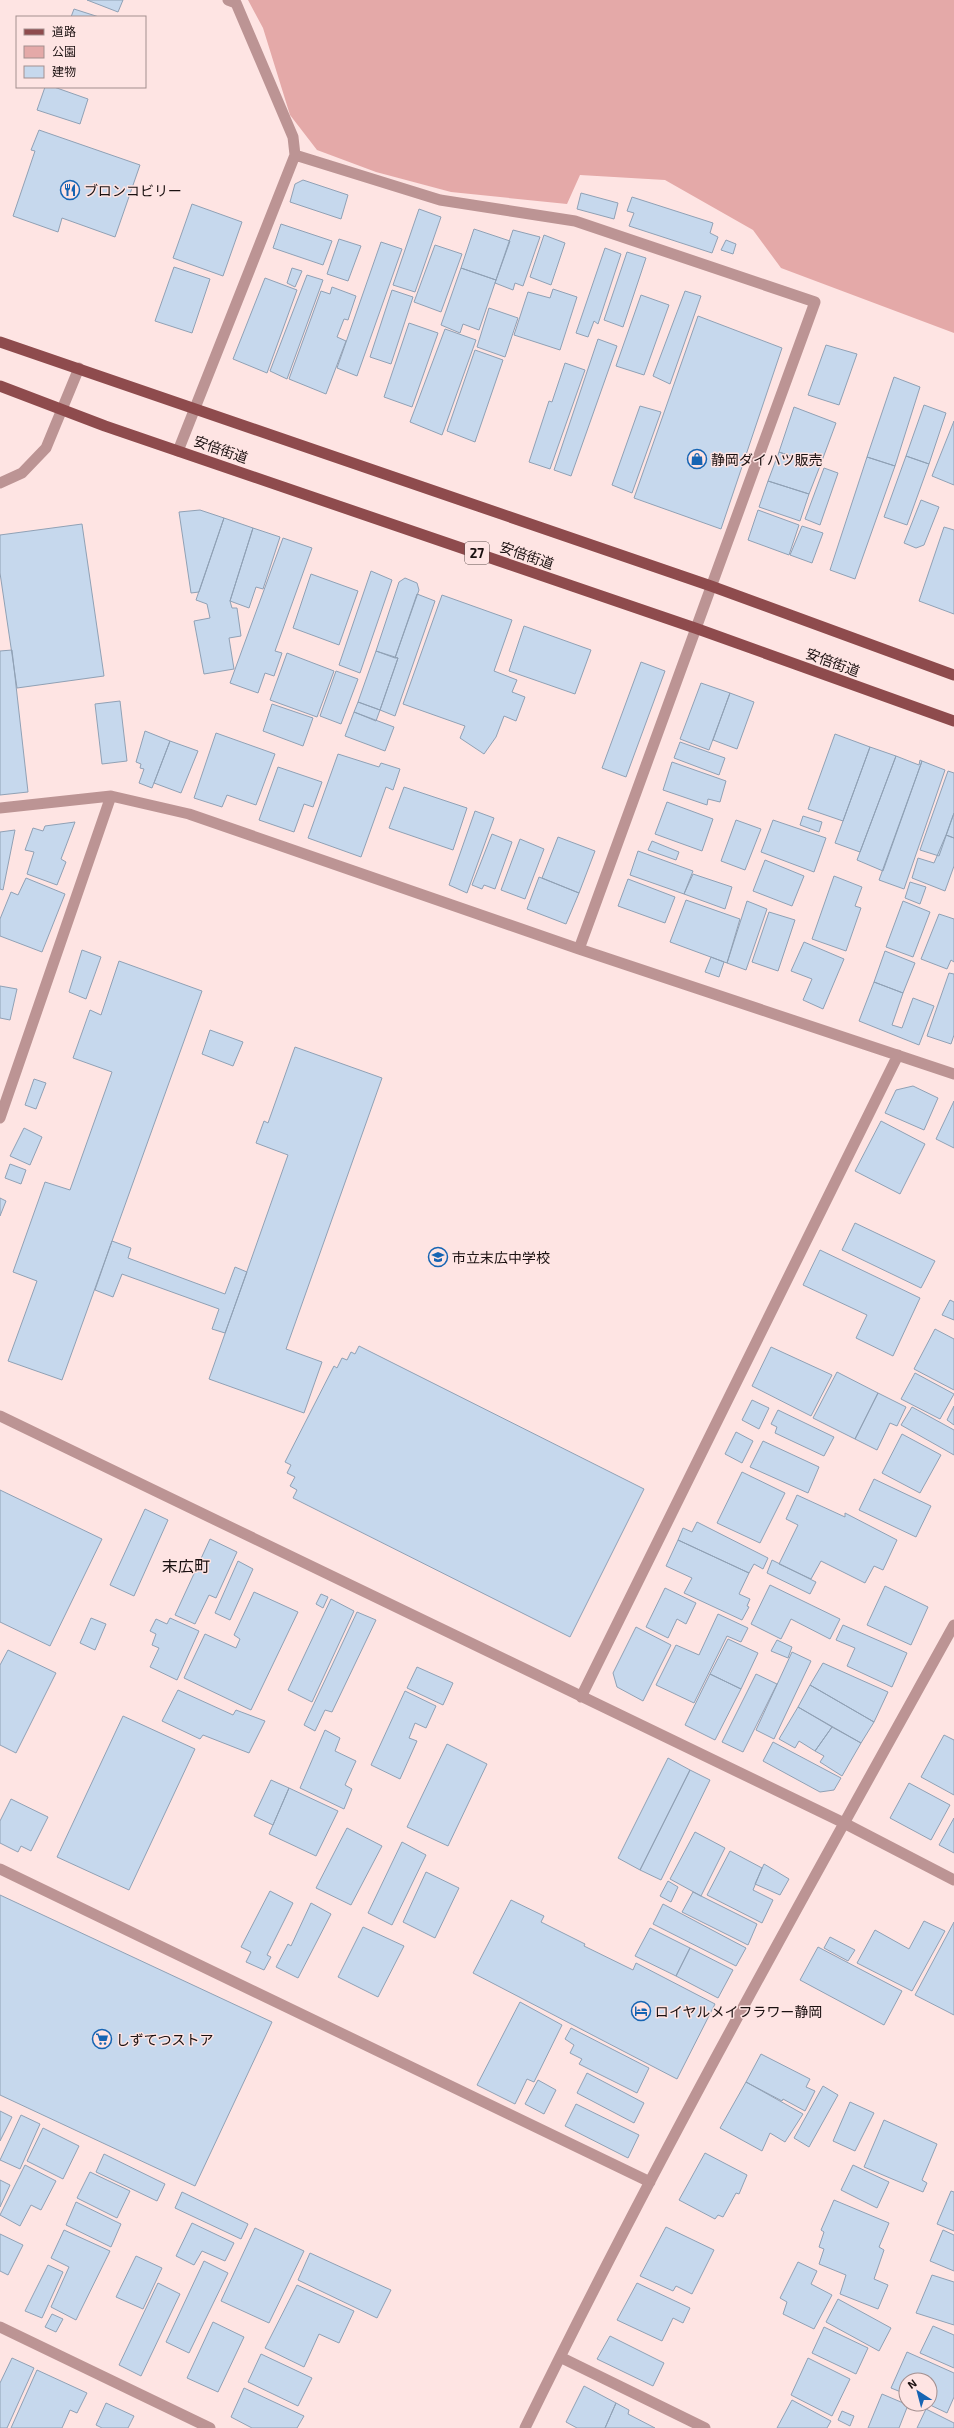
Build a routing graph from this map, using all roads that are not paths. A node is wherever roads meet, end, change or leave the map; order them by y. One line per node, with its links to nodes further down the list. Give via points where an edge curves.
1 (228, 0): 2 (street, via 236,3 293,137)
2 (295, 154): 6 (street); 10 (street, via 440,200 576,221 815,302)
3 (0, 342): 4 (main road, 安倍街道)
4 (78, 368): 6 (main road, 安倍街道); 7 (street)
5 (0, 386): 7 (main road, 安倍街道 / 27)
6 (194, 410): 8 (street); 10 (main road, 安倍街道)
7 (63, 411): 8 (main road, 安倍街道 / 27); 9 (street, via 46,448 22,473)
8 (178, 451): 11 (main road, 安倍街道 / 27)
9 (0, 483)
10 (711, 586): 11 (street); 12 (main road, 安倍街道)
11 (695, 628): 13 (main road, 安倍街道 / 27); 16 (street)
12 (954, 675)
13 (954, 721)
14 (111, 796): 15 (street); 16 (street, via 190,814); 19 (street)
15 (0, 808)
16 (579, 949): 17 (street)
17 (898, 1055): 18 (street); 22 (street)
18 (954, 1074)
19 (0, 1118)
20 (0, 1416): 22 (street)
21 (954, 1625): 23 (street)
22 (581, 1697): 23 (street)
23 (844, 1823): 25 (street); 26 (street)
24 (0, 1869): 26 (street)
25 (954, 1880)
26 (650, 2182): 28 (street)
27 (0, 2327): 29 (street)
28 (560, 2357): 30 (street); 31 (street)
29 (210, 2428)
30 (525, 2428)
31 (705, 2428)

